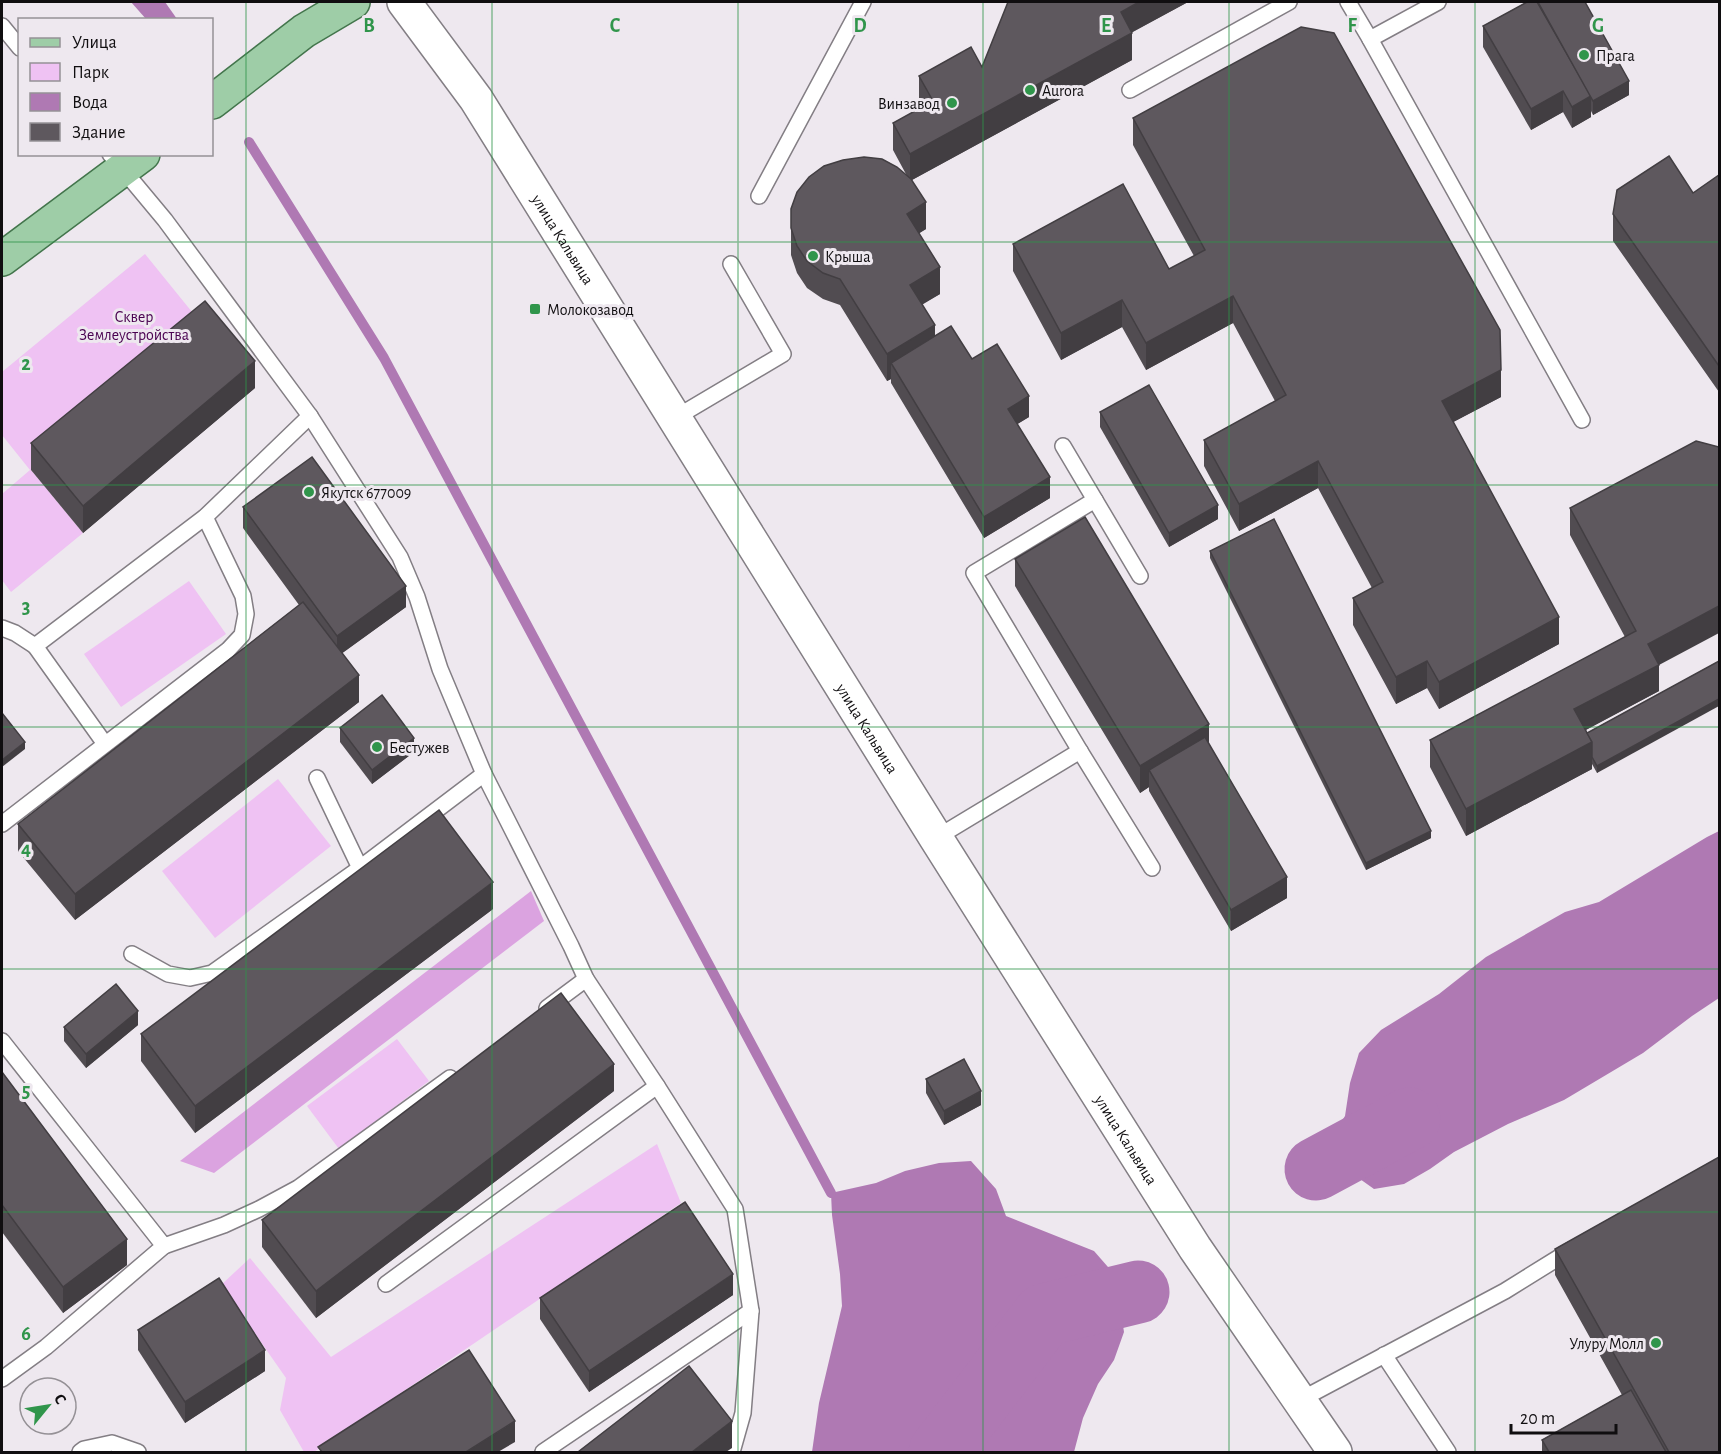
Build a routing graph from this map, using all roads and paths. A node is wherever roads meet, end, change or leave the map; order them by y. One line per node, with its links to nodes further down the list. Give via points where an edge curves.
1 (353, 2): 11 (main road, via 304,31)
2 (404, 2): 17 (street, улица Кальвица, via 476,99)
3 (862, 2): 13 (lane)
4 (1288, 2): 10 (lane)
5 (1348, 2): 8 (lane)
6 (1438, 2): 8 (lane)
7 (2, 26): 9 (lane)
8 (1370, 39): 18 (lane)
9 (11, 45)
10 (1130, 90)
11 (213, 101)
12 (126, 160): 14 (main road); 16 (lane, via 165,220)
13 (759, 196)
14 (2, 260)
15 (730, 264): 17 (lane, via 783,354)
16 (310, 416): 21 (lane); 27 (lane, via 400,558)
17 (675, 418): 30 (street, улица Кальвица)
18 (1582, 420)
19 (1063, 446): 20 (lane)
20 (1095, 500): 22 (lane); 26 (lane, via 974,573)
21 (205, 516): 24 (lane); 25 (lane, via 243,596 246,614 242,635 228,650)
22 (1140, 576)
23 (2, 628): 24 (lane)
24 (35, 646): 25 (lane)
25 (105, 744): 29 (lane)
26 (1080, 751): 30 (lane); 32 (lane)
27 (483, 774): 31 (lane); 34 (lane)
28 (317, 778): 31 (lane)
29 (2, 824)
30 (936, 838): 45 (street, улица Кальвица, via 1195,1248)
31 (360, 868): 33 (lane, via 212,973 190,978 168,974)
32 (1152, 868)
33 (132, 954)
34 (586, 979): 35 (lane); 38 (lane)
35 (538, 1014)
36 (2, 1041): 40 (lane)
37 (461, 1070): 40 (lane, via 298,1188 224,1225)
38 (657, 1086): 41 (lane); 42 (lane, via 735,1209)
39 (1583, 1242): 43 (lane, via 1505,1291)
40 (164, 1246): 44 (lane, via 46,1347)
41 (386, 1284)
42 (751, 1311): 48 (lane); 49 (lane, via 743,1413)
43 (1384, 1355): 45 (lane); 51 (lane)
44 (2, 1378)
45 (1300, 1400): 50 (street, улица Кальвица)
46 (80, 1452): 47 (lane, via 112,1443)
47 (138, 1452)
48 (543, 1452)
49 (732, 1452)
50 (1335, 1452)
51 (1448, 1452)

